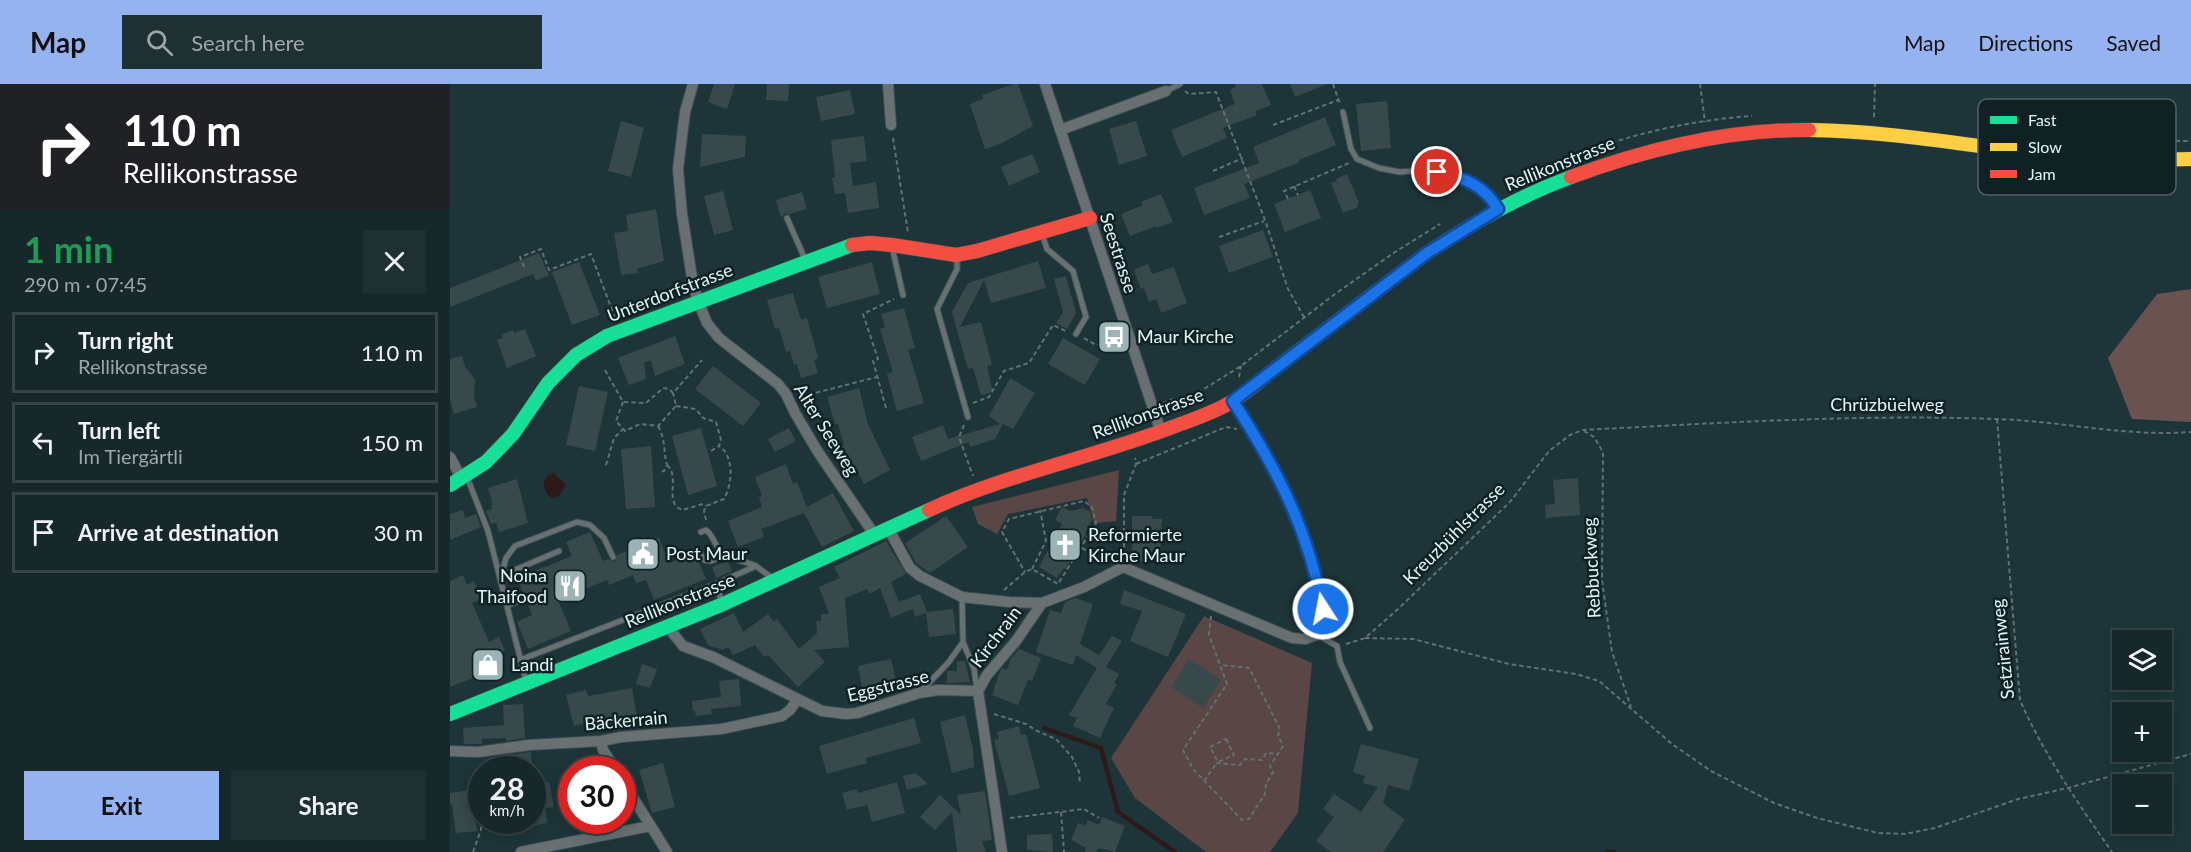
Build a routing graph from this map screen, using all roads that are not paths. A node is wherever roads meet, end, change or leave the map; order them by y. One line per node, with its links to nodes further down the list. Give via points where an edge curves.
1 (693, 84): 20 (street, Alter Seeweg, via 685,112 678,169 687,249)
2 (888, 84): 7 (street)
3 (1045, 84): 8 (street, Seestrasse)
4 (1179, 85): 5 (lane)
5 (1166, 91): 8 (street)
6 (1343, 112): 12 (lane, via 1357,159 1400,172 1422,170 1451,175 1479,187 1490,195)
7 (891, 125)
8 (1060, 130): 14 (street, Seestrasse)
9 (1978, 145): 12 (street, Rellikonstrasse, via 1801,129 1708,137 1633,155 1549,185)
10 (2176, 159): 11 (street, Rellikonstrasse)
11 (2191, 159)
12 (1498, 209): 22 (street, Rellikonstrasse, via 1427,253)
13 (787, 218): 18 (lane)
14 (1090, 218): 15 (street, Unterdorfstrasse); 24 (street, Seestrasse)
15 (1041, 233): 17 (street, Unterdorfstrasse); 21 (lane, via 1047,249 1073,271 1086,317)
16 (892, 245): 17 (street, Unterdorfstrasse); 18 (street, Unterdorfstrasse, via 851,245); 19 (lane)
17 (956, 255): 23 (lane, via 957,269 937,309)
18 (806, 261): 20 (street, Unterdorfstrasse)
19 (903, 295)
20 (698, 301): 26 (street, Unterdorfstrasse, via 607,336 576,355 548,383 502,446); 29 (street, Alter Seeweg, via 707,323 719,338 786,394 818,452)
21 (1076, 334)
22 (1233, 401): 24 (street, Rellikonstrasse); 44 (street, via 1282,483 1305,537 1323,609)
23 (968, 417)
24 (1161, 432): 27 (street, Rellikonstrasse, via 977,489)
25 (450, 457): 26 (street)
26 (459, 480): 35 (lane, via 488,531)
27 (888, 528): 29 (street, Rellikonstrasse); 38 (street, via 910,568)
28 (701, 532): 32 (lane, via 709,532)
29 (874, 534): 36 (street, Rellikonstrasse)
30 (560, 551): 35 (lane)
31 (699, 552): 32 (lane, via 704,560 711,561)
32 (726, 555): 34 (lane)
33 (613, 557): 35 (lane, via 604,538 590,525 577,522 514,546)
34 (756, 566): 36 (lane); 37 (lane)
35 (501, 576): 41 (lane)
36 (776, 581): 42 (street, Rellikonstrasse)
37 (718, 584): 42 (lane); 46 (lane)
38 (962, 597): 40 (street); 45 (lane)
39 (526, 599): 41 (lane)
40 (1042, 603): 44 (street, Kirchrain, via 1121,568 1292,638); 48 (street, Kirchrain)
41 (508, 604): 46 (lane)
42 (722, 605): 43 (street, Rellikonstrasse)
43 (668, 627): 47 (street, Rellikonstrasse); 50 (street, Eggstrasse, via 683,646)
44 (1317, 635): 52 (lane, via 1337,646 1340,662)
45 (963, 642): 48 (lane); 49 (lane)
46 (520, 660): 47 (lane)
47 (527, 682): 51 (street, Rellikonstrasse)
48 (978, 692): 49 (street, Eggstrasse); 60 (street)
49 (919, 693): 50 (street, Eggstrasse, via 846,714 822,711)
50 (797, 700): 53 (street, Bäckerrain, via 782,716 722,729)
51 (450, 714)
52 (1370, 728)
53 (601, 741): 54 (street, Bäckerrain); 55 (street)
54 (450, 752)
55 (607, 756)
56 (636, 803): 57 (street)
57 (650, 826): 58 (street); 59 (street)
58 (521, 852)
59 (667, 852)
60 (1002, 852)

